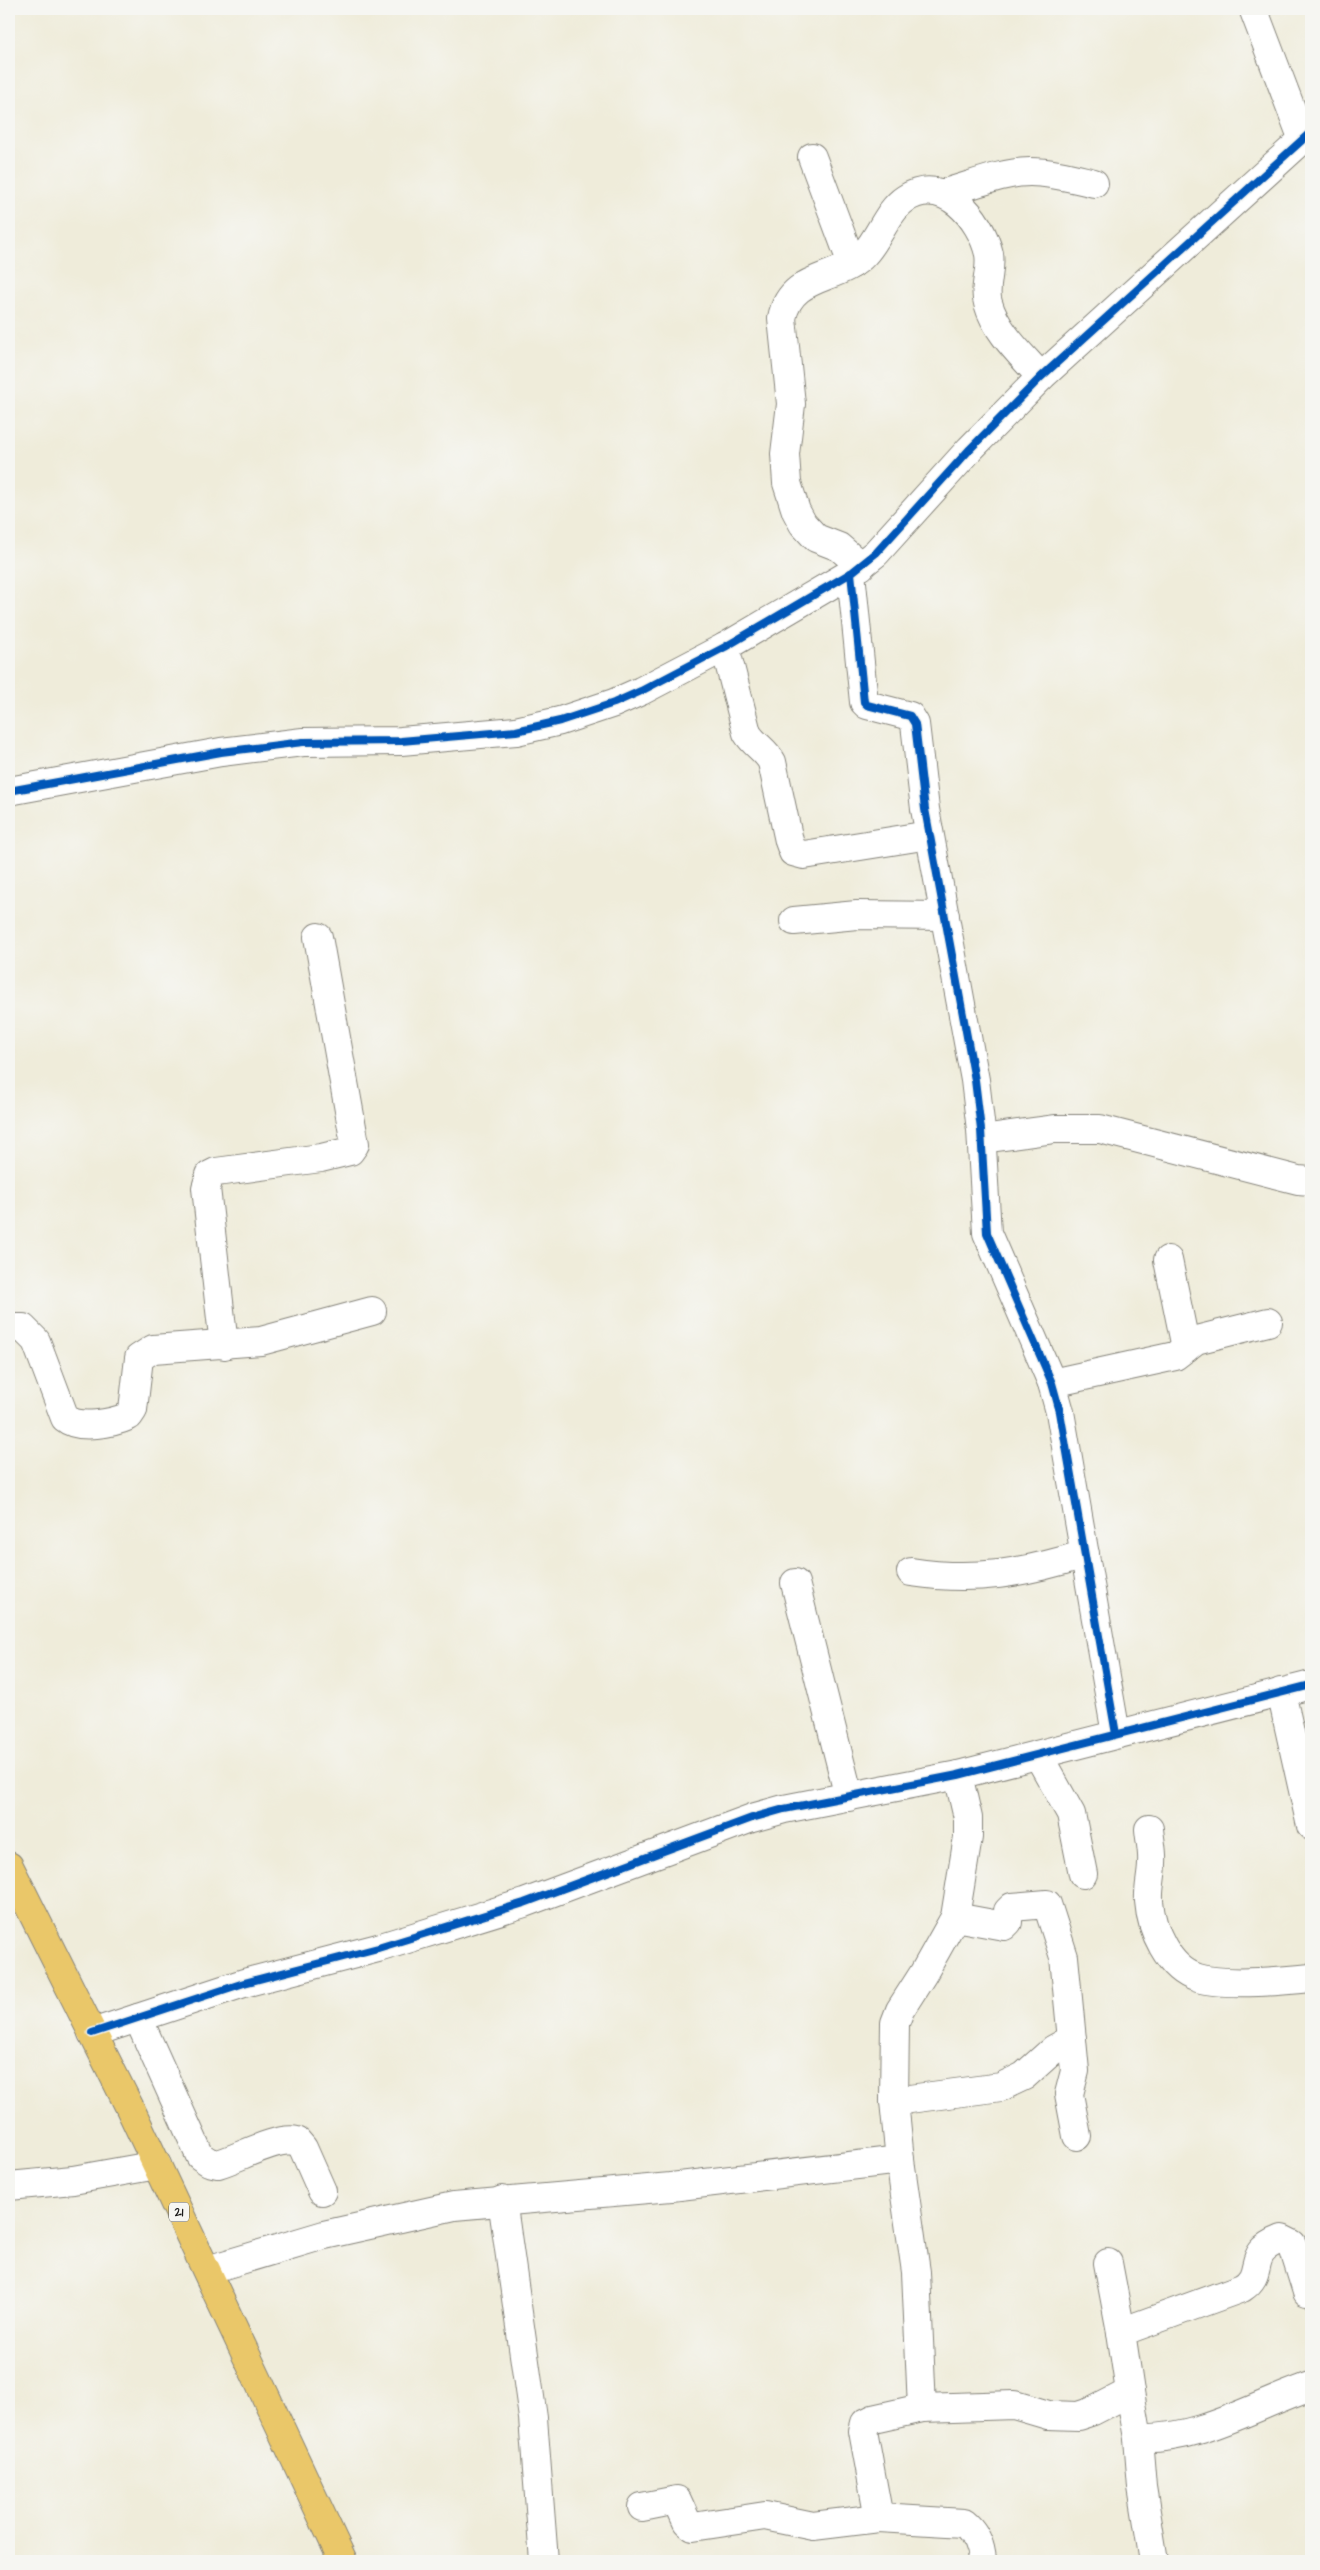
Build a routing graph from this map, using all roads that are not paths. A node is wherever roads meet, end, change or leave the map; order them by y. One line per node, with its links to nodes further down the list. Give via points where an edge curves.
1 (1254, 11): 2 (street)
2 (1307, 136): 7 (street)
3 (812, 157): 6 (street)
4 (1094, 183): 5 (street, via 1030,172)
5 (944, 193): 6 (street, via 928,190 904,199 875,241); 7 (street, via 970,214 989,254 987,302 996,322)
6 (852, 264): 8 (street, via 793,294 785,305 782,318 791,404 784,454 787,483 803,524 816,538 846,552)
7 (1041, 377): 8 (street, via 970,449 897,531)
8 (856, 569): 9 (street); 11 (street, via 864,702 914,719)
9 (725, 647): 10 (street, via 614,703 516,731 401,741 303,742 107,771); 11 (street, via 747,733 768,755 774,768 793,852 804,855)
10 (9, 792)
11 (929, 835): 12 (street)
12 (945, 916): 13 (street, via 856,915); 15 (street)
13 (794, 921)
14 (318, 937): 21 (street, via 355,1144 350,1151 321,1158 210,1175 206,1188)
15 (982, 1134): 16 (street, via 1100,1128); 23 (street, via 987,1233)
16 (1311, 1181)
17 (1168, 1260): 22 (street)
18 (372, 1311): 21 (street, via 261,1342)
19 (1268, 1322): 22 (street, via 1196,1340)
20 (9, 1328): 21 (street, via 22,1328 36,1341 65,1418 71,1423 95,1424 129,1416 133,1410 139,1358 145,1352)
21 (224, 1345)
22 (1186, 1348): 23 (street, via 1175,1356)
23 (1052, 1383): 24 (street)
24 (1085, 1554): 25 (street, via 989,1576 961,1578); 29 (street)
25 (911, 1572)
26 (795, 1583): 32 (street)
27 (1311, 1685): 28 (street)
28 (1281, 1692): 29 (street); 33 (street)
29 (1116, 1734): 30 (street)
30 (1038, 1755): 31 (street); 36 (street, via 1072,1814)
31 (958, 1775): 32 (street); 37 (street, via 968,1818 968,1837)
32 (850, 1797): 39 (street, via 752,1818 524,1903 378,1948 244,1983)
33 (1311, 1826)
34 (1149, 1829): 38 (street, via 1152,1856 1149,1903 1162,1945 1184,1971 1198,1978 1225,1981)
35 (9, 1866): 40 (highway, 21)
36 (1083, 1874)
37 (955, 1917): 41 (street, via 1004,1926 1012,1907 1040,1902 1046,1904 1064,1957); 42 (street, via 895,2023)
38 (1311, 1978)
39 (138, 2018): 40 (street); 47 (street, via 200,2156 218,2164 277,2142 297,2141)
40 (92, 2033): 45 (highway, 21)
41 (1072, 2039): 42 (street, via 1047,2054 1024,2076 1001,2087); 43 (street, via 1075,2076 1069,2094)
42 (894, 2101): 44 (street)
43 (1078, 2136)
44 (900, 2160): 48 (street, via 671,2187); 55 (street, via 916,2272)
45 (157, 2165): 46 (street, via 73,2180); 50 (highway, 21)
46 (9, 2186)
47 (322, 2191)
48 (502, 2200): 50 (street, via 361,2225); 60 (street, via 533,2418)
49 (1108, 2263): 52 (street)
50 (207, 2270): 59 (highway, 21)
51 (1306, 2292): 52 (street, via 1296,2251 1292,2244 1282,2239 1260,2252 1253,2278 1242,2288)
52 (1121, 2332): 54 (street)
53 (1311, 2386): 56 (street, via 1188,2434 1162,2439)
54 (1130, 2392): 55 (street, via 1078,2416 1048,2415 1014,2405); 56 (street)
55 (922, 2408): 58 (street, via 865,2423 863,2431)
56 (1138, 2438): 62 (street)
57 (642, 2507): 58 (street, via 677,2500 687,2522 693,2527 765,2516 813,2526)
58 (879, 2518): 61 (street, via 964,2524 978,2541)
59 (343, 2561)
60 (544, 2561)
61 (982, 2561)
62 (1154, 2561)

